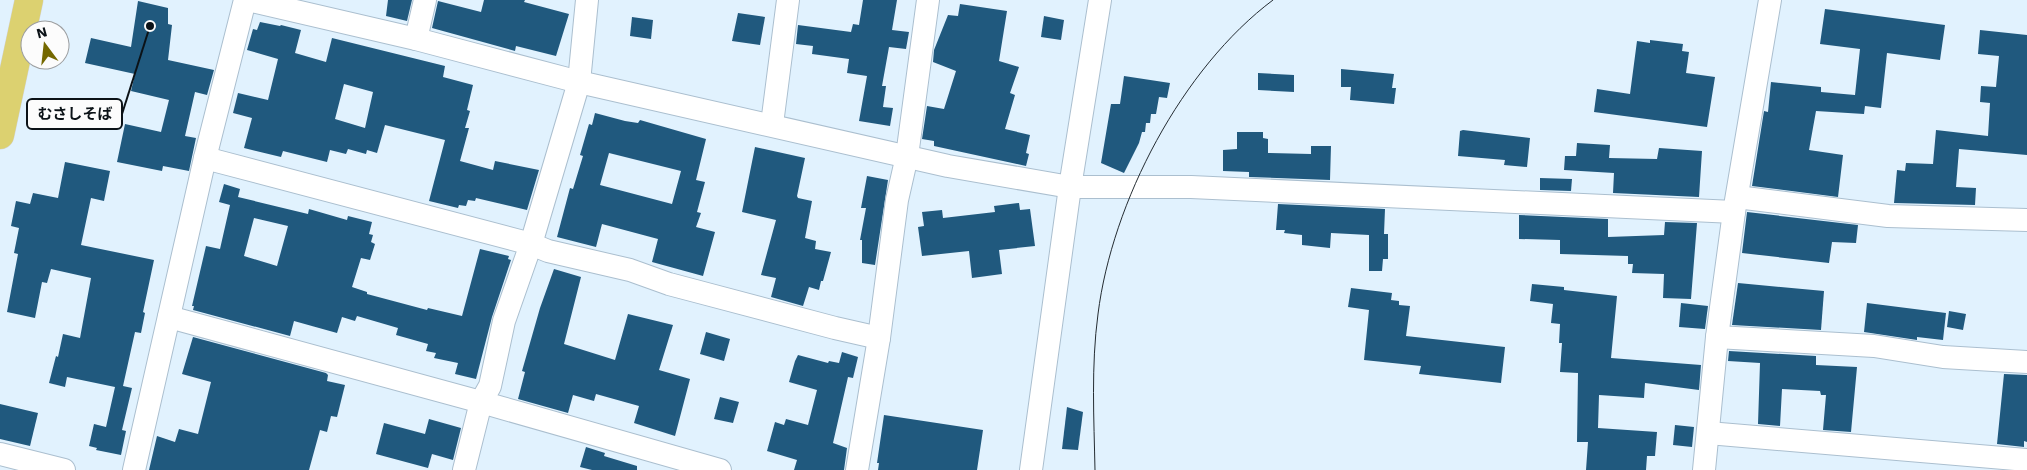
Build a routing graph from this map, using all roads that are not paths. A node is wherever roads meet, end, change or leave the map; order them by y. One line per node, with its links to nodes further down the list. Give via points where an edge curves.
1 (29, 0): 12 (main road)
2 (247, 0): 9 (street); 14 (street)
3 (425, 0): 9 (street)
4 (587, 0): 10 (street)
5 (788, 0): 11 (street)
6 (928, 0): 13 (street)
7 (1100, 0): 15 (street)
8 (1770, 0): 16 (street)
9 (416, 39): 10 (street)
10 (579, 82): 11 (street); 18 (street)
11 (772, 124): 13 (street)
12 (0, 134)
13 (907, 156): 15 (street); 21 (street, via 897,200)
14 (205, 158): 18 (street); 19 (street)
15 (1070, 187): 16 (street); 32 (street)
16 (1736, 204): 17 (street, via 1888,216); 20 (street)
17 (2027, 220)
18 (530, 244): 21 (street, via 743,304); 23 (street, via 504,321 490,386)
19 (168, 317): 23 (street); 28 (street)
20 (1717, 337): 22 (street, via 1874,346 1943,357); 24 (street)
21 (879, 338): 31 (street)
22 (2027, 362)
23 (481, 402): 29 (street); 30 (street)
24 (1708, 433): 26 (street); 33 (street)
25 (0, 454): 27 (street)
26 (2027, 460)
27 (64, 470)
28 (134, 470)
29 (464, 470)
30 (720, 470)
31 (857, 470)
32 (1031, 470)
33 (1704, 470)

